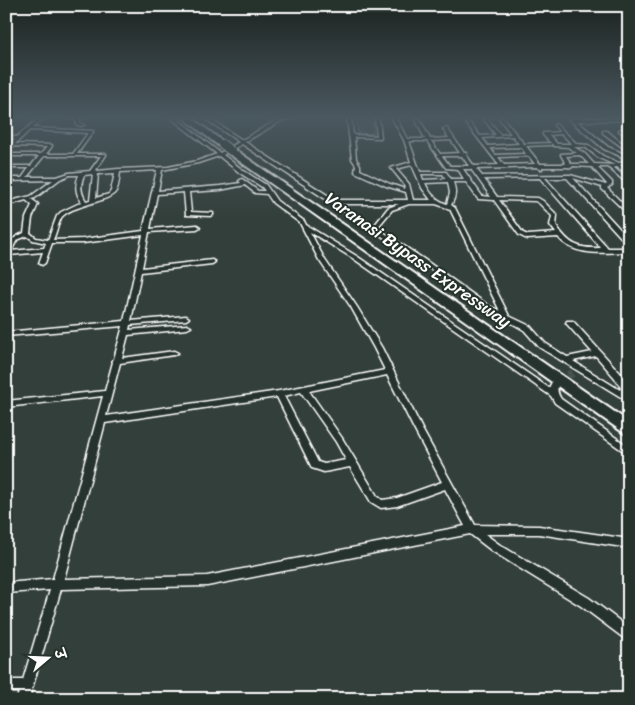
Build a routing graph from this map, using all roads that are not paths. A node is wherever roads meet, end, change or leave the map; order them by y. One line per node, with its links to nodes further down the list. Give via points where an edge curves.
1 (47, 151): 18 (street)
2 (77, 151): 19 (street)
3 (214, 151): 20 (street)
4 (225, 151): 20 (street)
5 (239, 151): 90 (highway, Varanasi Bypass Expressway)
6 (241, 151): 64 (street)
7 (353, 151): 56 (street, via 358,171 395,189)
8 (409, 151): 25 (street)
9 (437, 151): 21 (street)
10 (463, 151): 16 (street)
11 (490, 151): 23 (street)
12 (527, 151): 22 (street)
13 (577, 151): 17 (street)
14 (592, 151): 28 (street)
15 (613, 151): 26 (street)
16 (465, 154): 21 (street); 29 (street)
17 (581, 154): 27 (street, via 563,155); 32 (street)
18 (44, 155): 19 (street); 24 (street); 35 (street)
19 (74, 155): 39 (street, via 104,155)
20 (219, 155): 37 (street, via 191,164); 40 (street)
21 (440, 155): 36 (street, via 448,167)
22 (530, 155): 23 (street); 31 (street)
23 (494, 156): 30 (street)
24 (8, 157)
25 (413, 163): 42 (street); 56 (street, via 393,168)
26 (629, 163): 28 (street)
27 (571, 165): 31 (street); 32 (street); 45 (street)
28 (618, 165): 33 (street); 43 (street)
29 (474, 166): 30 (street); 36 (street); 46 (street)
30 (502, 166): 31 (street)
31 (538, 166): 44 (street)
32 (592, 166): 33 (street); 55 (street, via 609,182)
33 (609, 166): 54 (street)
34 (6, 167): 35 (street)
35 (34, 167): 49 (street)
36 (459, 167): 48 (street)
37 (160, 168): 38 (street); 58 (street)
38 (118, 170): 39 (street); 62 (street, via 113,194)
39 (94, 172): 41 (street); 62 (street)
40 (242, 172): 53 (street); 59 (street)
41 (82, 173): 47 (street); 66 (street, via 78,192)
42 (418, 173): 51 (street, via 442,172); 52 (street)
43 (629, 174)
44 (543, 176): 45 (street); 46 (street); 82 (street)
45 (568, 176): 55 (street); 80 (street)
46 (480, 177): 48 (street); 61 (street)
47 (58, 178): 49 (street); 60 (street)
48 (467, 178): 51 (street); 61 (street, via 480,198)
49 (23, 179): 50 (street)
50 (6, 180)
51 (449, 181): 52 (street); 70 (street, via 454,190)
52 (423, 182): 65 (street)
53 (244, 184): 57 (street); 59 (street, via 257,192)
54 (629, 184)
55 (605, 186): 69 (street)
56 (408, 190): 63 (street)
57 (186, 191): 58 (street); 72 (street, via 188,214)
58 (154, 193): 76 (street)
59 (269, 193): 73 (street)
60 (27, 199): 68 (street); 77 (street, via 35,207)
61 (497, 199): 78 (street, via 524,236); 78 (street, via 530,198 542,202 555,216 553,225)
62 (93, 201): 66 (street)
63 (411, 201): 64 (street); 65 (street); 75 (street, via 390,209)
64 (333, 202): 75 (street)
65 (436, 202): 70 (street)
66 (86, 203): 79 (street, via 59,217)
67 (629, 203): 69 (street)
68 (6, 204)
69 (620, 204): 71 (street)
70 (448, 205): 89 (street, via 468,237)
71 (629, 213)
72 (211, 214)
73 (303, 225): 101 (street, via 378,348); 107 (street)
74 (197, 227): 76 (street)
75 (374, 229): 89 (street)
76 (146, 232): 79 (street); 87 (street)
77 (27, 234): 79 (street); 84 (street, via 15,239)
78 (559, 235): 82 (street, via 575,248)
79 (49, 242): 81 (street)
80 (629, 243)
81 (46, 250): 84 (street); 86 (street)
82 (606, 250): 83 (street)
83 (629, 250)
84 (7, 254)
85 (212, 262): 87 (street)
86 (42, 263)
87 (138, 270): 92 (street)
88 (186, 318): 92 (street)
89 (507, 318): 98 (street, via 527,328 542,345)
90 (478, 320): 111 (highway, Varanasi Bypass Expressway); 112 (highway, Varanasi Bypass Expressway)
91 (570, 323): 97 (street)
92 (127, 324): 94 (street); 95 (street)
93 (187, 327): 94 (street)
94 (125, 333): 99 (street)
95 (6, 334)
96 (174, 353): 99 (street)
97 (598, 353): 98 (street); 108 (street, via 623,384)
98 (566, 360): 100 (street)
99 (116, 361): 105 (street)
100 (581, 369): 102 (street); 108 (street)
101 (389, 372): 104 (street); 115 (street)
102 (573, 373)
103 (556, 382): 107 (street)
104 (302, 389): 106 (street); 114 (street)
105 (108, 393): 109 (street); 110 (street)
106 (279, 394): 110 (street); 114 (street, via 315,465 324,468)
107 (553, 394): 113 (street, via 558,401)
108 (625, 397)
109 (6, 404)
110 (101, 420): 118 (street)
111 (629, 420)
112 (629, 429)
113 (629, 452)
114 (351, 463): 115 (street, via 380,504 397,502)
115 (447, 484): 116 (street)
116 (472, 529): 117 (street, via 539,530); 118 (street, via 207,581); 120 (street, via 496,548 585,602)
117 (629, 544)
118 (57, 584): 119 (street); 122 (street)
119 (6, 588)
120 (629, 636)
121 (6, 686): 122 (street)
122 (27, 686): 123 (street)
123 (23, 699)

